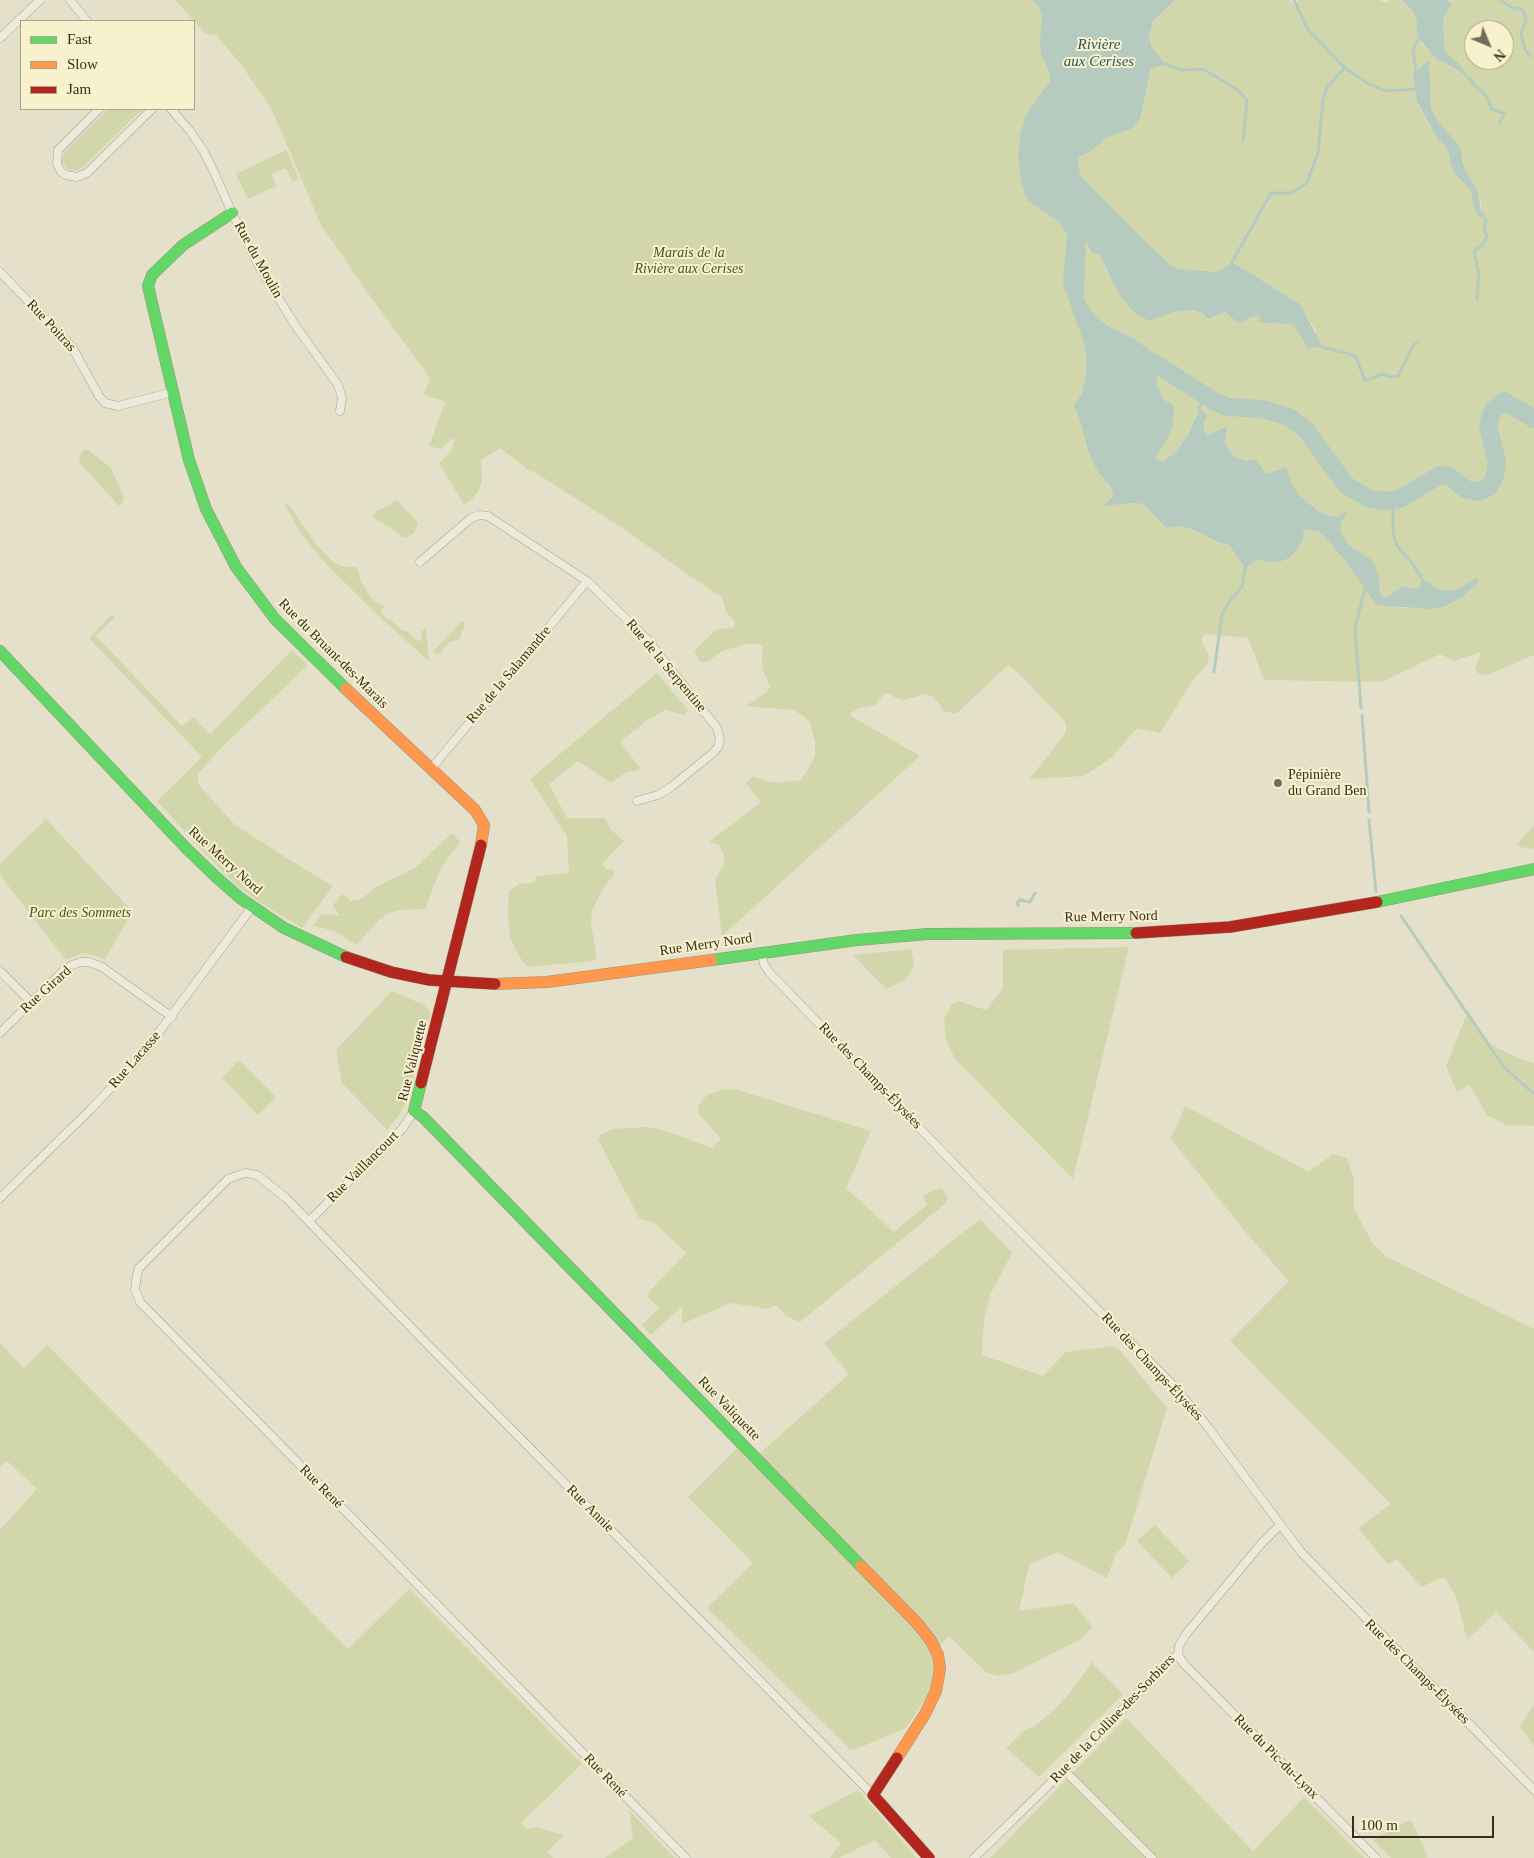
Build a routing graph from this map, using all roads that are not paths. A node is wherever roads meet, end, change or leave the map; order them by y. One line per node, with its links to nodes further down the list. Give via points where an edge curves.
1 (40, 0): 4 (street)
2 (70, 0): 3 (street)
3 (87, 20)
4 (0, 38)
5 (98, 110): 6 (street, via 58,150 57,164 66,175 84,175)
6 (151, 110)
7 (172, 110): 8 (street, Rue du Moulin, via 203,150)
8 (232, 213): 10 (street, Rue du Bruant-des-Marais, via 188,241 152,275 149,282); 11 (street, Rue du Moulin, via 283,306 338,385 342,398)
9 (0, 272): 10 (street, Rue Poitras, via 72,347 105,403 118,406)
10 (173, 392): 15 (street, Rue du Bruant-des-Marais, via 206,509 227,552 250,588 302,648)
11 (340, 411)
12 (420, 562): 13 (street, Rue de la Serpentine, via 470,519 484,515)
13 (587, 581): 15 (street, Rue de la Salamandre); 16 (street, Rue de la Serpentine, via 646,639 719,731 720,743 713,754 665,792)
14 (0, 651): 18 (street, Rue Merry Nord, via 192,854)
15 (431, 769): 21 (street, Rue du Bruant-des-Marais, via 479,814 484,831)
16 (637, 801)
17 (1534, 869): 19 (street, Rue Merry Nord, via 1363,905 1230,927 1133,933 928,934)
18 (252, 907): 21 (street, Rue Merry Nord, via 301,938 354,961); 23 (street, Rue Lacasse)
19 (761, 953): 21 (street, Rue Merry Nord, via 547,982); 28 (street, Rue des Champs-Élysées, via 766,968 776,979 1171,1383)
20 (0, 971): 22 (street)
21 (448, 982): 25 (street, Rue Valiquette)
22 (31, 1002): 23 (street, Rue Girard, via 68,967 89,962 102,967); 24 (street, Rue Girard)
23 (172, 1017): 26 (street, Rue Lacasse, via 127,1072)
24 (0, 1033)
25 (414, 1111): 27 (street, Rue Vaillancourt, via 402,1129); 32 (street, Rue Valiquette, via 444,1138 931,1641 940,1669 936,1691 925,1714)
26 (0, 1198)
27 (309, 1221): 32 (street, Rue Annie); 33 (street, Rue René, via 262,1177 245,1173 234,1176 144,1263 137,1275 137,1296 144,1307)
28 (1280, 1525): 29 (street, Rue de la Colline-des-Sorbiers, via 1186,1634); 31 (street, Rue des Champs-Élysées, via 1330,1583)
29 (1178, 1655): 30 (street, Rue de la Colline-des-Sorbiers); 37 (street, Rue du Pic-du-Lynx)
30 (1064, 1770): 35 (street, Rue de la Colline-des-Sorbiers); 36 (street)
31 (1534, 1790)
32 (873, 1795): 34 (street)
33 (686, 1858)
34 (928, 1858)
35 (974, 1858)
36 (1152, 1858)
37 (1376, 1858)

